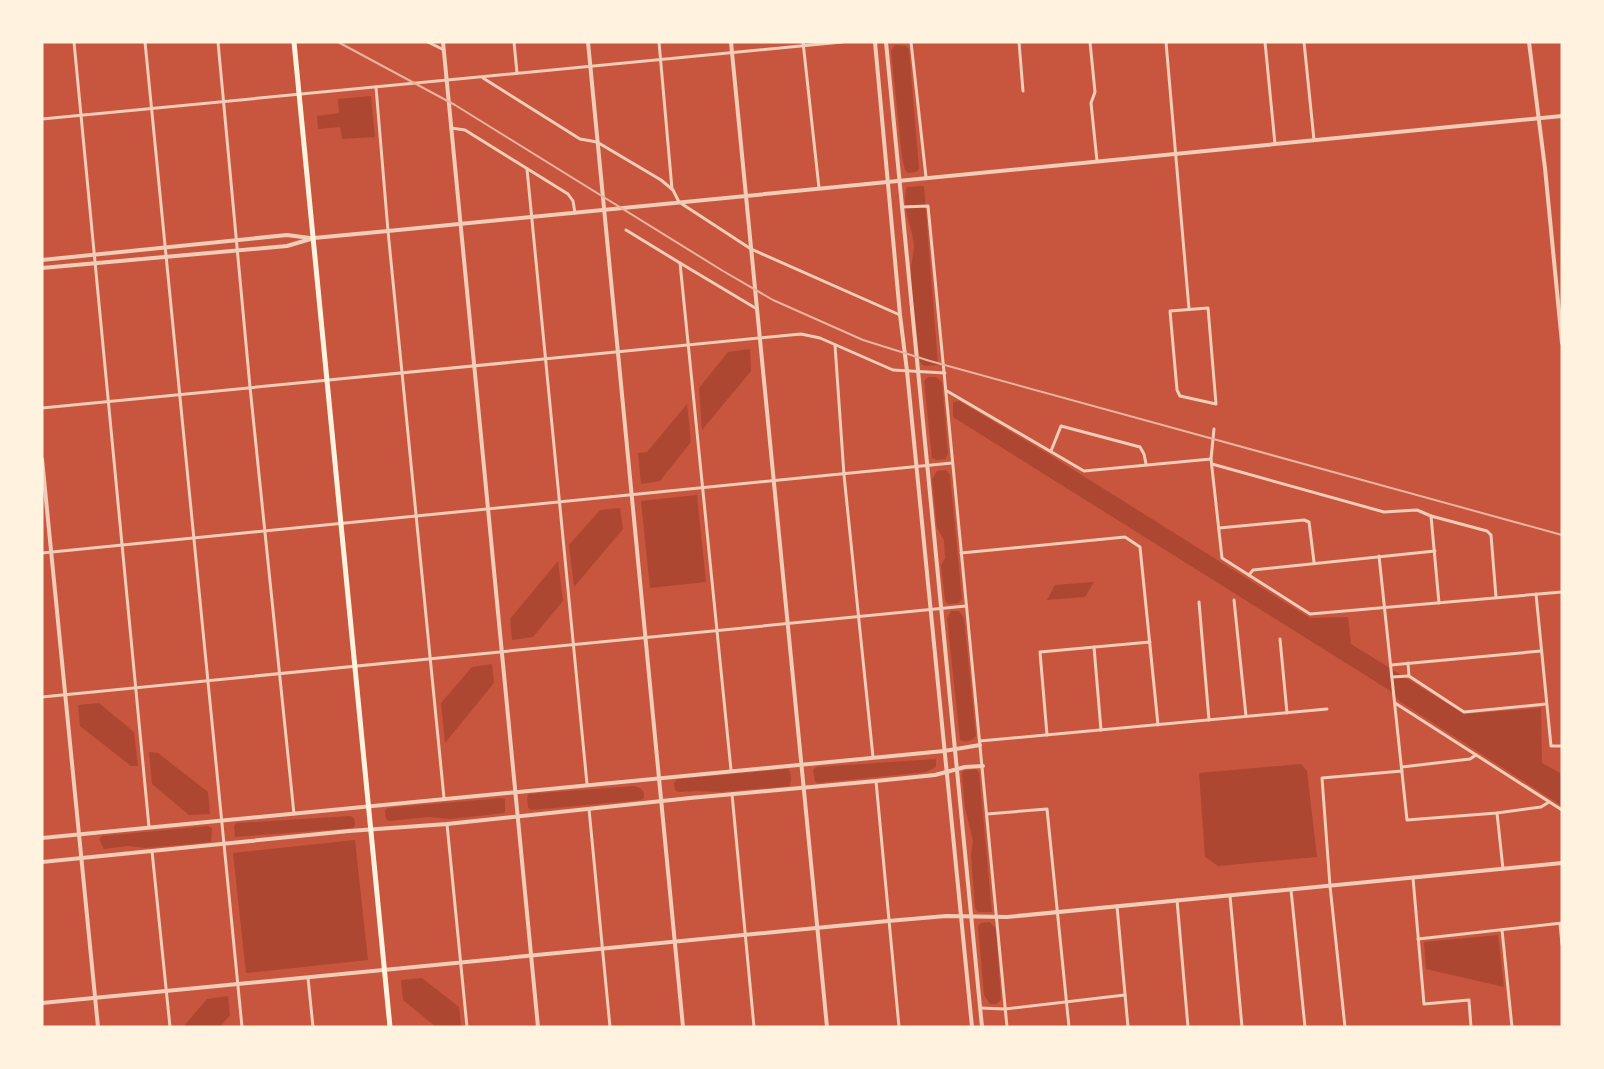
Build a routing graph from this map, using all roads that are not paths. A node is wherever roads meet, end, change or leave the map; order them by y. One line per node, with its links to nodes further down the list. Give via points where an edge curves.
1 (74, 42): 35 (street)
2 (146, 42): 33 (street)
3 (218, 42): 32 (street)
4 (294, 42): 31 (highway)
5 (429, 42): 22 (street)
6 (443, 42): 22 (street)
7 (514, 42): 26 (street)
8 (588, 42): 25 (street)
9 (659, 42): 24 (street)
10 (731, 42): 23 (street)
11 (842, 42): 21 (street)
12 (875, 42): 47 (street)
13 (886, 42): 46 (street)
14 (911, 42): 45 (street)
15 (1019, 42): 30 (street)
16 (1090, 42): 43 (street)
17 (1166, 42): 42 (street)
18 (1265, 42): 41 (street)
19 (1304, 42): 39 (street)
20 (1529, 42): 36 (street)
21 (803, 44): 23 (street); 48 (street)
22 (444, 50): 28 (street)
23 (732, 53): 24 (street); 50 (street)
24 (661, 60): 25 (street); 49 (street)
25 (590, 66): 26 (street); 40 (street)
26 (517, 74): 27 (street)
27 (481, 77): 28 (street); 40 (street, via 580,139)
28 (446, 80): 29 (street); 38 (street)
29 (376, 87): 31 (street); 58 (street)
30 (1023, 91)
31 (299, 95): 32 (street); 59 (highway)
32 (224, 102): 33 (street); 60 (street)
33 (153, 110): 35 (street); 61 (street)
34 (1562, 116): 36 (street)
35 (81, 117): 37 (street); 64 (street)
36 (1539, 118): 39 (street); 74 (street)
37 (42, 119)
38 (451, 128): 44 (street, via 465,130); 56 (street)
39 (1314, 140): 41 (street)
40 (597, 142): 49 (street); 53 (street)
41 (1275, 144): 42 (street)
42 (1176, 154): 43 (street); 71 (street)
43 (1097, 161): 45 (street)
44 (527, 169): 54 (street, via 568,194); 55 (street)
45 (926, 177): 46 (street)
46 (900, 180): 47 (street); 52 (street)
47 (889, 181): 48 (street); 72 (street)
48 (819, 188): 50 (street)
49 (673, 190): 51 (street)
50 (746, 196): 51 (street); 63 (street)
51 (679, 202): 53 (street); 63 (street)
52 (902, 207): 81 (street); 83 (street, via 928,206)
53 (603, 210): 54 (street); 77 (street)
54 (575, 213): 55 (street)
55 (532, 216): 56 (street); 78 (street)
56 (459, 224): 58 (street); 79 (street)
57 (626, 230): 68 (street)
58 (388, 231): 59 (street); 82 (street)
59 (314, 238): 60 (street, via 287,235); 62 (street, via 287,246); 84 (highway)
60 (237, 241): 61 (street); 62 (street)
61 (166, 247): 64 (street); 65 (street)
62 (238, 249): 65 (street); 85 (street)
63 (751, 249): 70 (street); 72 (street)
64 (94, 254): 66 (street); 67 (street)
65 (166, 256): 67 (street); 87 (street)
66 (42, 260)
67 (95, 263): 69 (street); 88 (street)
68 (680, 263): 70 (street); 75 (street)
69 (42, 268)
70 (757, 309): 73 (street)
71 (1189, 309): 71 (street, via 1208,308 1216,404 1180,396 1177,390 1170,311)
72 (900, 315): 80 (street)
73 (760, 338): 75 (street); 76 (street, via 801,334); 100 (street)
74 (1562, 343)
75 (688, 345): 77 (street); 101 (street)
76 (835, 345): 80 (street, via 893,370); 99 (street)
77 (617, 352): 78 (street); 102 (street)
78 (546, 360): 79 (street); 103 (street)
79 (475, 367): 82 (street); 104 (street)
80 (908, 371): 81 (street); 98 (street)
81 (918, 371): 83 (street); 97 (street)
82 (403, 373): 84 (street); 105 (street)
83 (945, 373): 86 (street)
84 (327, 381): 85 (street); 107 (highway)
85 (250, 387): 87 (street); 109 (street)
86 (947, 391): 91 (street); 94 (street)
87 (180, 394): 88 (street); 110 (street)
88 (108, 401): 89 (street); 111 (street)
89 (42, 408)
90 (1214, 429): 93 (street)
91 (1051, 451): 95 (street, via 1084,471); 95 (street, via 1061,426 1140,447)
92 (42, 459): 113 (street)
93 (1211, 459): 95 (street); 96 (street)
94 (952, 463): 97 (street); 115 (street)
95 (1146, 464)
96 (1212, 464): 106 (street, via 1384,513 1417,510); 108 (street)
97 (927, 466): 98 (street); 126 (street)
98 (917, 467): 99 (street); 128 (street)
99 (844, 475): 100 (street); 129 (street)
100 (773, 481): 101 (street); 130 (street)
101 (702, 488): 102 (street); 131 (street)
102 (631, 495): 103 (street); 132 (street)
103 (561, 502): 104 (street); 135 (street)
104 (488, 509): 105 (street); 138 (street)
105 (417, 515): 107 (street); 139 (street)
106 (1431, 516): 112 (street); 121 (street, via 1491,535)
107 (341, 523): 109 (street); 142 (highway)
108 (1219, 528): 117 (street, via 1304,520 1309,522); 118 (street, via 1222,558)
109 (265, 531): 110 (street); 143 (street)
110 (195, 537): 111 (street); 146 (street)
111 (122, 545): 113 (street); 147 (street)
112 (1435, 551): 116 (street); 124 (street)
113 (51, 552): 114 (street); 148 (street)
114 (42, 553)
115 (961, 554): 125 (street); 134 (street, via 1125,537 1140,547)
116 (1379, 556): 117 (street); 127 (street)
117 (1314, 562): 118 (street, via 1253,570)
118 (1249, 575): 127 (street, via 1310,614)
119 (1562, 592): 120 (street)
120 (1536, 594): 121 (street); 137 (street)
121 (1496, 597): 124 (street)
122 (1234, 600): 154 (street)
123 (1199, 602): 155 (street)
124 (1439, 603): 127 (street)
125 (966, 606): 126 (street); 159 (street)
126 (941, 608): 128 (street); 161 (street)
127 (1385, 608): 141 (street)
128 (930, 609): 129 (street); 162 (street)
129 (858, 616): 130 (street); 164 (street)
130 (788, 624): 131 (street); 165 (street)
131 (716, 631): 132 (street); 169 (street)
132 (645, 638): 135 (street); 171 (street)
133 (1280, 639): 153 (street)
134 (1150, 642): 136 (street); 156 (street)
135 (574, 645): 138 (street); 173 (street)
136 (1094, 647): 157 (street); 158 (street, via 1040,652)
137 (1541, 651): 140 (street); 151 (street)
138 (501, 652): 139 (street); 175 (street)
139 (432, 659): 142 (street); 177 (street)
140 (1408, 663): 141 (street); 144 (street)
141 (1391, 665): 145 (street)
142 (356, 666): 143 (street); 180 (highway)
143 (279, 674): 146 (street); 184 (street)
144 (1409, 676): 145 (street); 151 (street, via 1464,712)
145 (1392, 677): 150 (street)
146 (208, 680): 147 (street); 187 (street)
147 (137, 687): 148 (street); 189 (street)
148 (65, 694): 149 (street); 191 (street)
149 (42, 697)
150 (1395, 703): 163 (street); 168 (street)
151 (1546, 704): 160 (street, via 1551,746)
152 (1327, 709): 153 (street)
153 (1287, 713): 154 (street)
154 (1246, 717): 155 (street)
155 (1209, 720): 156 (street)
156 (1158, 725): 157 (street)
157 (1101, 730): 158 (street)
158 (1047, 735): 159 (street)
159 (980, 743): 161 (street); 166 (street)
160 (1562, 746)
161 (954, 748): 162 (street); 167 (street)
162 (944, 751): 164 (street); 170 (street)
163 (1476, 755): 168 (street); 179 (street)
164 (873, 757): 165 (street)
165 (801, 764): 169 (street); 174 (street)
166 (983, 765): 167 (street); 185 (street)
167 (957, 769): 170 (street); 207 (street)
168 (1401, 769): 183 (street, via 1407,820); 200 (street, via 1322,778)
169 (731, 770): 171 (street)
170 (946, 772): 172 (street); 206 (street)
171 (659, 778): 173 (street); 178 (street)
172 (876, 782): 174 (street); 209 (street)
173 (587, 784): 175 (street)
174 (804, 788): 176 (street); 211 (street)
175 (515, 792): 177 (street); 186 (street)
176 (732, 794): 178 (street); 213 (street)
177 (444, 798): 180 (street)
178 (661, 802): 181 (street); 215 (street)
179 (1550, 802): 182 (street); 183 (street)
180 (369, 807): 184 (street); 190 (highway)
181 (590, 809): 186 (street); 217 (street)
182 (1562, 810)
183 (1497, 813): 198 (street)
184 (294, 814): 187 (street)
185 (987, 814): 205 (street, via 1047,809); 208 (street)
186 (518, 817): 188 (street); 218 (street)
187 (222, 820): 189 (street); 193 (street)
188 (447, 824): 190 (street); 219 (street)
189 (149, 827): 191 (street)
190 (372, 829): 193 (street); 220 (highway)
191 (79, 834): 192 (street); 195 (street)
192 (42, 838)
193 (224, 844): 194 (street); 222 (street)
194 (152, 851): 195 (street); 223 (street)
195 (81, 858): 196 (street); 225 (street)
196 (42, 862)
197 (1562, 863): 198 (street)
198 (1503, 869): 199 (street)
199 (1413, 878): 200 (street); 214 (street)
200 (1330, 886): 201 (street); 250 (street)
201 (1291, 890): 202 (street); 249 (street)
202 (1230, 896): 203 (street); 248 (street)
203 (1177, 900): 204 (street); 247 (street)
204 (1117, 906): 205 (street); 224 (street)
205 (1057, 912): 208 (street); 226 (street)
206 (960, 916): 207 (street); 209 (street); 242 (street)
207 (972, 916): 208 (street); 228 (street)
208 (997, 917): 229 (street)
209 (888, 921): 211 (street); 241 (street)
210 (1561, 923): 212 (street); 216 (street)
211 (817, 928): 213 (street); 240 (street)
212 (1502, 929): 214 (street); 252 (street)
213 (745, 935): 215 (street); 239 (street)
214 (1418, 939): 251 (street, via 1424,1004 1469,1000)
215 (674, 941): 217 (street); 238 (street)
216 (1562, 944)
217 (603, 949): 218 (street); 237 (street)
218 (531, 956): 219 (street); 236 (street)
219 (460, 963): 220 (street); 235 (street)
220 (385, 970): 221 (street); 234 (highway)
221 (308, 978): 222 (street); 233 (street)
222 (237, 985): 223 (street); 232 (street)
223 (166, 992): 225 (street); 231 (street)
224 (1125, 995): 226 (street); 246 (street)
225 (96, 999): 227 (street); 230 (street)
226 (1066, 1002): 229 (street); 245 (street)
227 (42, 1003)
228 (980, 1008): 229 (street); 243 (street)
229 (1005, 1009): 244 (street)
230 (98, 1027)
231 (170, 1027)
232 (242, 1027)
233 (313, 1027)
234 (390, 1027)
235 (467, 1027)
236 (538, 1027)
237 (610, 1027)
238 (682, 1027)
239 (754, 1027)
240 (827, 1027)
241 (899, 1027)
242 (972, 1027)
243 (982, 1027)
244 (1007, 1027)
245 (1069, 1027)
246 (1128, 1027)
247 (1188, 1027)
248 (1242, 1027)
249 (1305, 1027)
250 (1345, 1027)
251 (1471, 1027)
252 (1512, 1027)

